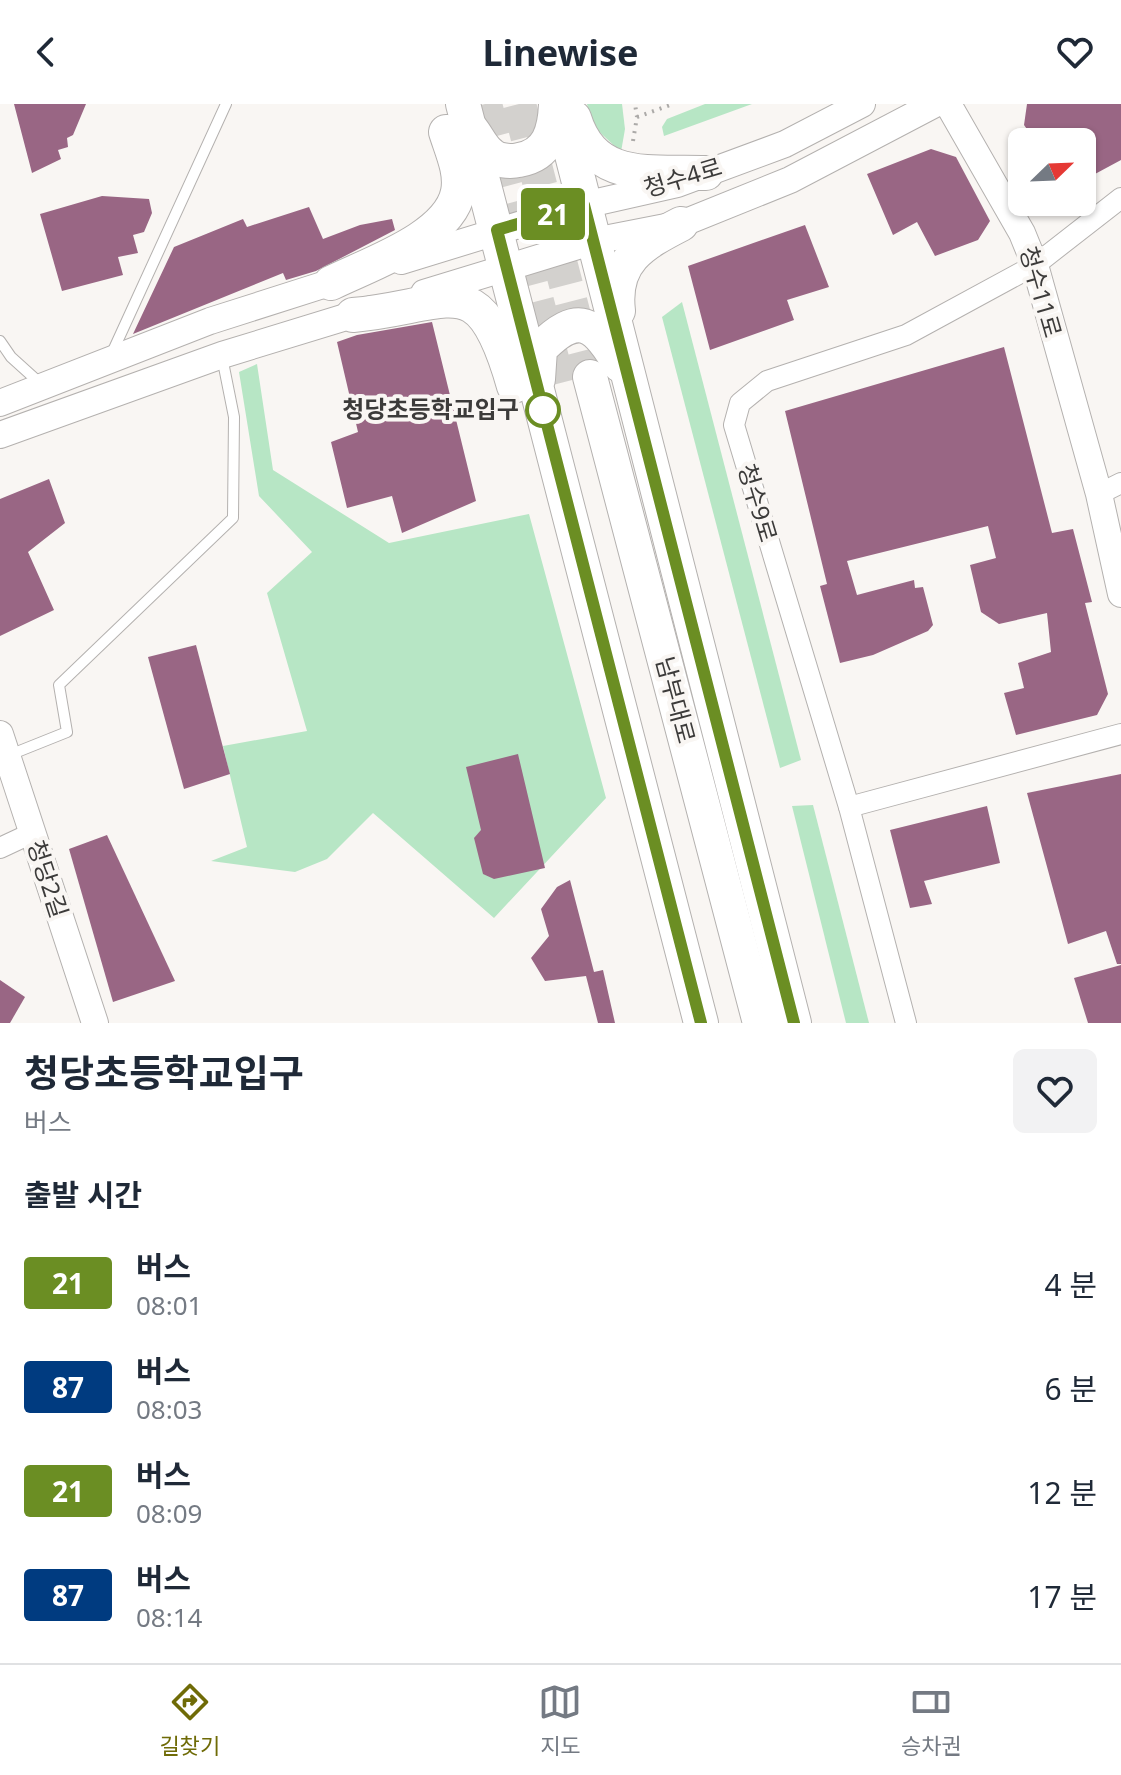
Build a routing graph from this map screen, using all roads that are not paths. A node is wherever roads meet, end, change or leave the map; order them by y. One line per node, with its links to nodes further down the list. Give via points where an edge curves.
1 (226, 104): 21 (lane, via 120,341)
2 (441, 104): 17 (highway, via 458,168 459,191 452,212 431,233)
3 (557, 104): 8 (highway, via 555,127 544,150 508,162 490,155); 11 (highway)
4 (569, 104): 9 (highway, via 585,144 609,166)
5 (862, 104): 9 (street, 청수4로, via 785,144)
6 (935, 104): 12 (street, via 790,180)
7 (948, 104): 15 (street, 청수11로)
8 (466, 115): 13 (highway)
9 (706, 173): 11 (street, 청수4로)
10 (1121, 198): 15 (street, 청수9로)
11 (584, 205): 13 (street, 청수4로); 14 (highway)
12 (681, 224): 14 (street); 22 (highway, via 644,243 622,276 617,309)
13 (497, 230): 16 (highway); 17 (street, 청수4로)
14 (594, 241): 16 (street); 22 (highway)
15 (1035, 265): 27 (street, 청수11로); 32 (street, 청수9로, via 906,335 767,381 740,403 734,425)
16 (507, 268): 18 (street); 23 (highway)
17 (331, 283): 21 (street, 청수4로)
18 (353, 315): 20 (street); 28 (highway, via 434,300 456,300 482,313 503,346 525,420)
19 (0, 341): 24 (lane)
20 (222, 355): 26 (street); 31 (lane, via 234,417 233,518 59,685 67,732)
21 (106, 361): 24 (street, 청수4로)
22 (630, 382): 23 (highway, via 604,337 588,325 569,325 540,349); 39 (highway)
23 (562, 383): 28 (highway); 37 (highway, 남부대로); 38 (highway, 남부대로)
24 (43, 386): 25 (street, 청수4로)
25 (0, 403)
26 (0, 435)
27 (1110, 488): 29 (street, 청수11로)
28 (584, 566): 36 (highway)
29 (1121, 594)
30 (1121, 734): 32 (street)
31 (4, 745): 33 (street, 청당2길)
32 (849, 807): 40 (street, 청수9로)
33 (32, 833): 34 (street); 35 (street, 청당2길)
34 (0, 848)
35 (95, 1023)
36 (701, 1023)
37 (725, 1023)
38 (760, 1023)
39 (794, 1023)
40 (906, 1023)

